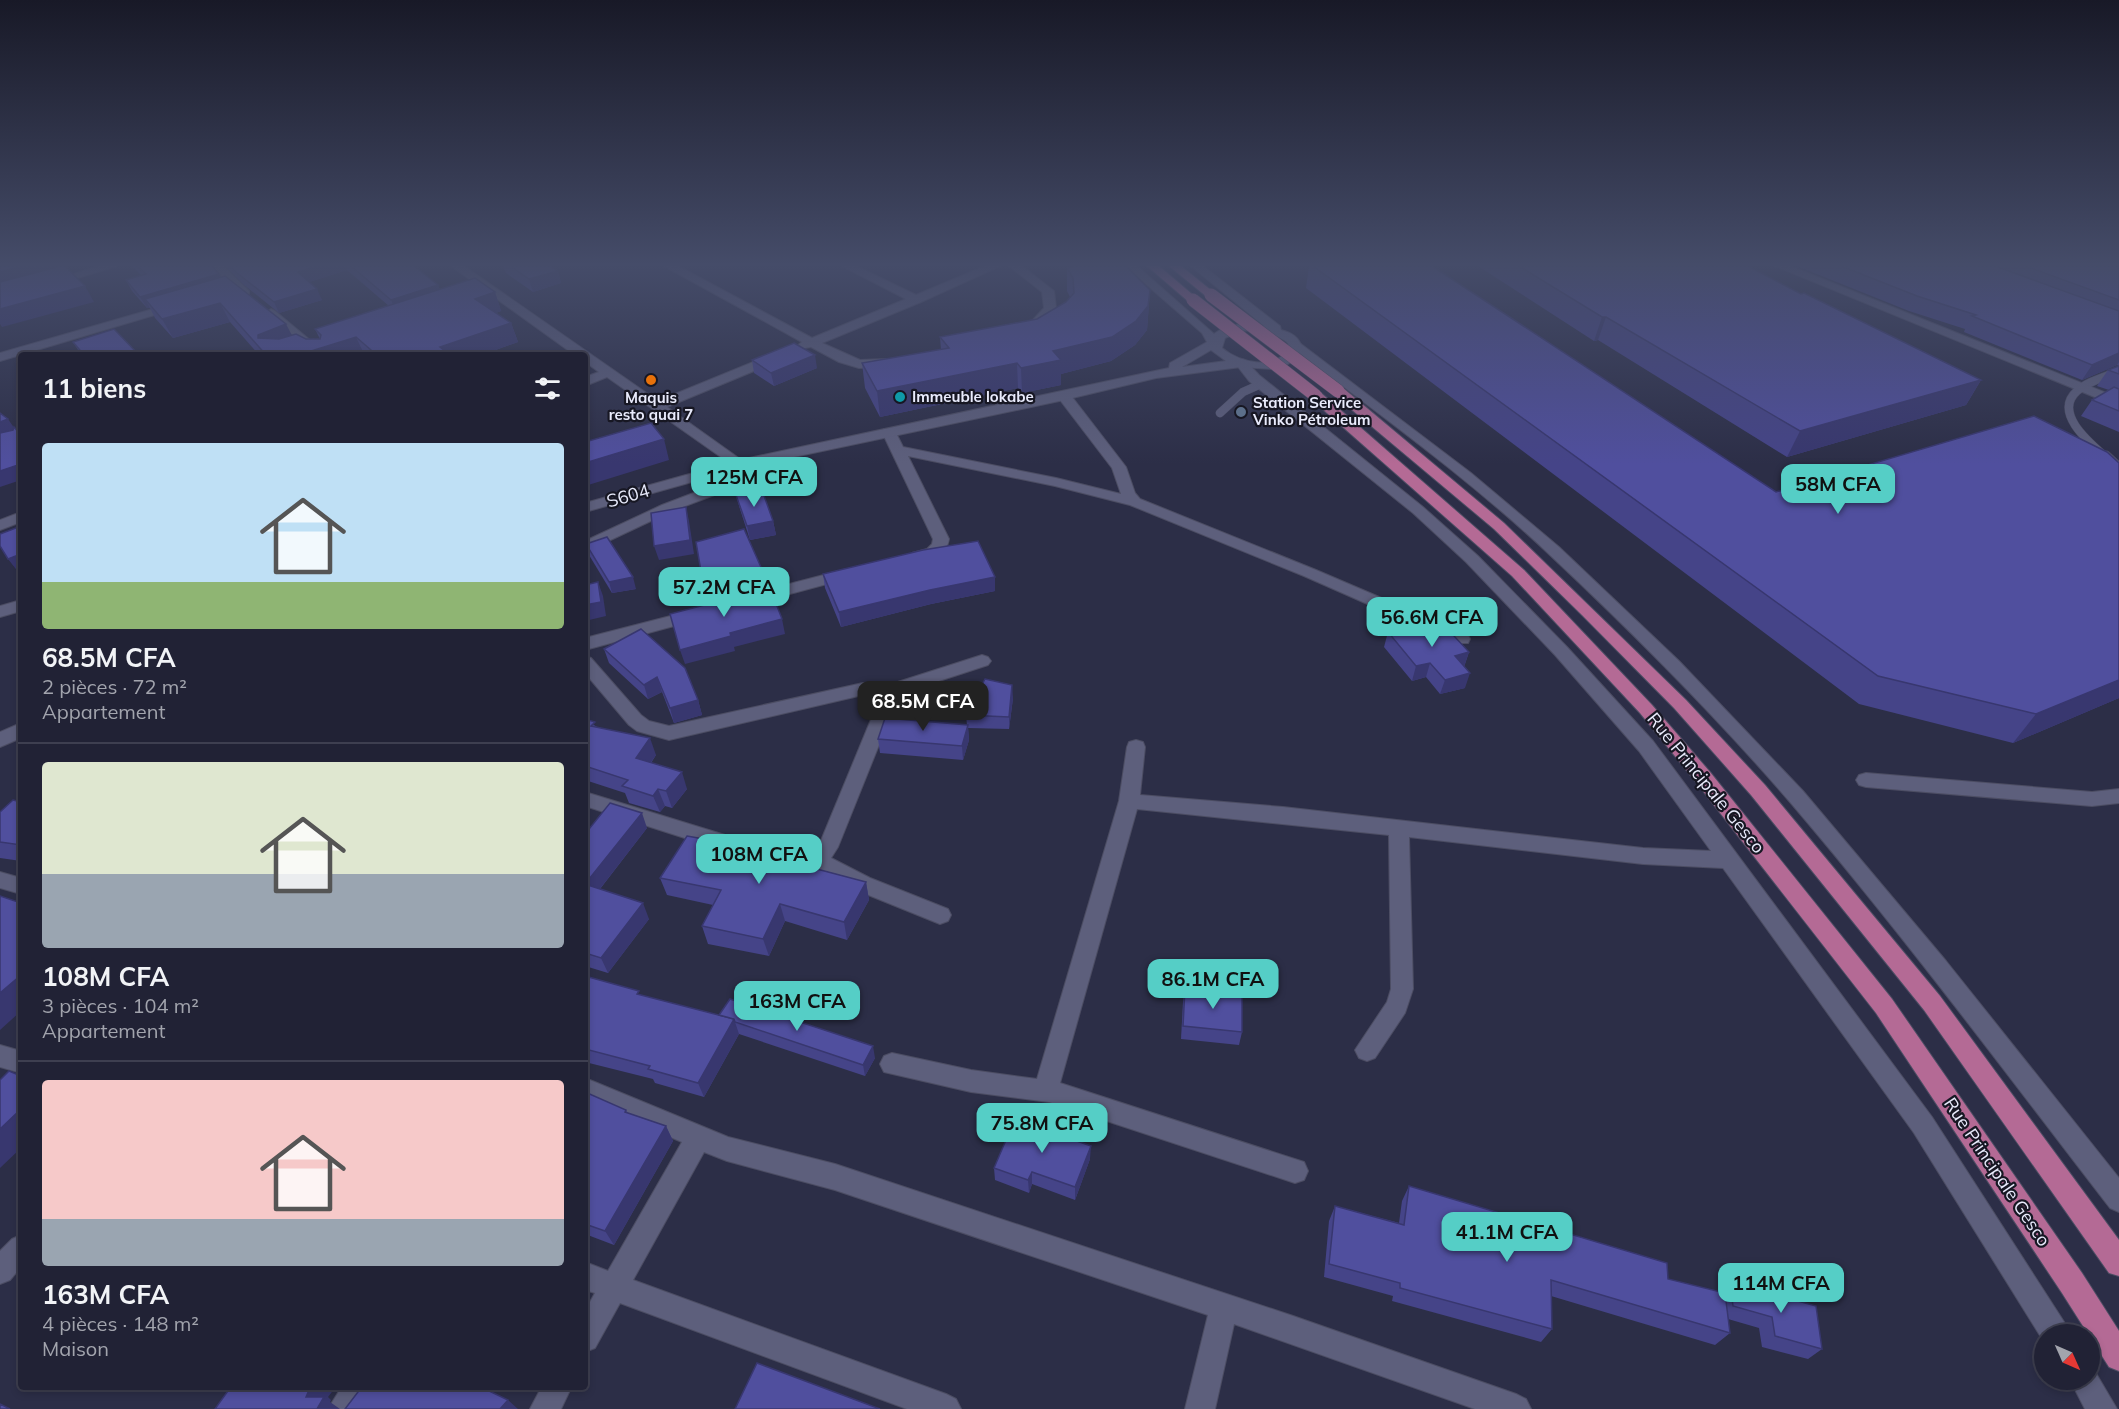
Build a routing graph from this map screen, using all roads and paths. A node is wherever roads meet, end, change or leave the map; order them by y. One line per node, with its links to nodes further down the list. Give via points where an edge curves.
1 (86, 332): 18 (street)
2 (292, 332): 16 (street)
3 (547, 332): 17 (street)
4 (789, 332): 14 (street)
5 (837, 332): 14 (street)
6 (1207, 332): 15 (street)
7 (1227, 332): 15 (street)
8 (1234, 332): 83 (main road, Rue Principale Gesco, bridge, via 1316,396 1518,573 1646,709 1884,1006)
9 (1260, 332): 76 (main road, Rue Principale Gesco, bridge, via 1338,391 1499,526 1680,704 1758,790 1932,1002)
10 (1271, 332): 13 (street)
11 (1280, 332): 13 (street)
12 (1942, 332): 27 (street)
13 (1288, 338): 21 (street, via 1295,348 1293,354 1278,362); 74 (street, via 1466,476 1554,550 1673,665 1796,796)
14 (809, 343): 20 (street, via 859,363); 30 (street)
15 (1214, 343): 21 (street, via 1221,355); 24 (street)
16 (318, 352)
17 (578, 352)
18 (0, 357)
19 (588, 358): 23 (street)
20 (895, 362)
21 (1241, 363): 24 (street); 26 (street)
22 (2119, 371): 27 (lane)
23 (609, 372): 25 (street); 30 (street)
24 (1156, 374): 28 (street, S604)
25 (588, 381)
26 (1260, 384): 31 (lane, via 1243,392); 62 (street, via 1472,558 1646,746)
27 (2081, 388): 29 (street); 35 (lane, via 2072,396 2068,409 2072,425)
28 (1064, 396): 32 (street, S604); 37 (street, via 1119,467 1128,494)
29 (2119, 403)
30 (658, 406): 34 (street)
31 (1221, 413)
32 (889, 432): 33 (street); 34 (street, S604)
33 (897, 450): 37 (street); 42 (street, via 941,539 933,552)
34 (740, 464): 36 (street, S604)
35 (2119, 468)
36 (716, 471): 38 (street, S604); 41 (street, via 720,488)
37 (1135, 502): 48 (street)
38 (588, 507)
39 (18, 518): 40 (street)
40 (0, 525)
41 (588, 546)
42 (900, 561)
43 (867, 569): 44 (street)
44 (733, 604)
45 (18, 606): 47 (street)
46 (710, 610): 49 (street)
47 (0, 612)
48 (1462, 639)
49 (588, 643)
50 (982, 661): 52 (street)
51 (588, 665): 52 (street, via 635,720 669,733 864,689)
52 (879, 694): 61 (street, via 886,705 828,847)
53 (18, 731): 54 (street)
54 (0, 740)
55 (1136, 747): 59 (street)
56 (1866, 780): 57 (street, via 2092,799)
57 (2119, 796)
58 (588, 801): 61 (street, via 798,865)
59 (1129, 801): 60 (street); 71 (street, via 1048,1083)
60 (1399, 829): 62 (street, via 1643,856); 66 (street, via 1402,989 1397,1006)
61 (815, 860): 65 (street)
62 (1731, 860): 81 (street, via 1923,1125)
63 (0, 880): 64 (street)
64 (18, 885)
65 (940, 915)
66 (1367, 1050)
67 (0, 1056): 68 (street)
68 (18, 1061)
69 (892, 1064): 71 (street, via 969,1082)
70 (588, 1090): 72 (street)
71 (1051, 1091): 73 (street)
72 (699, 1137): 79 (street); 80 (street, via 727,1149 835,1177)
73 (1295, 1171)
74 (2114, 1186)
75 (18, 1251): 77 (street)
76 (2119, 1263)
77 (0, 1270)
78 (588, 1277): 79 (street)
79 (614, 1288): 82 (street); 89 (street)
80 (1224, 1307): 90 (street); 91 (street)
81 (2049, 1324)
82 (588, 1333)
83 (2119, 1357)
84 (357, 1390): 87 (street)
85 (556, 1390): 88 (street)
86 (2090, 1390): 92 (street)
87 (343, 1409)
88 (544, 1409)
89 (946, 1409)
90 (1200, 1409)
91 (1516, 1409)
92 (2102, 1409)

